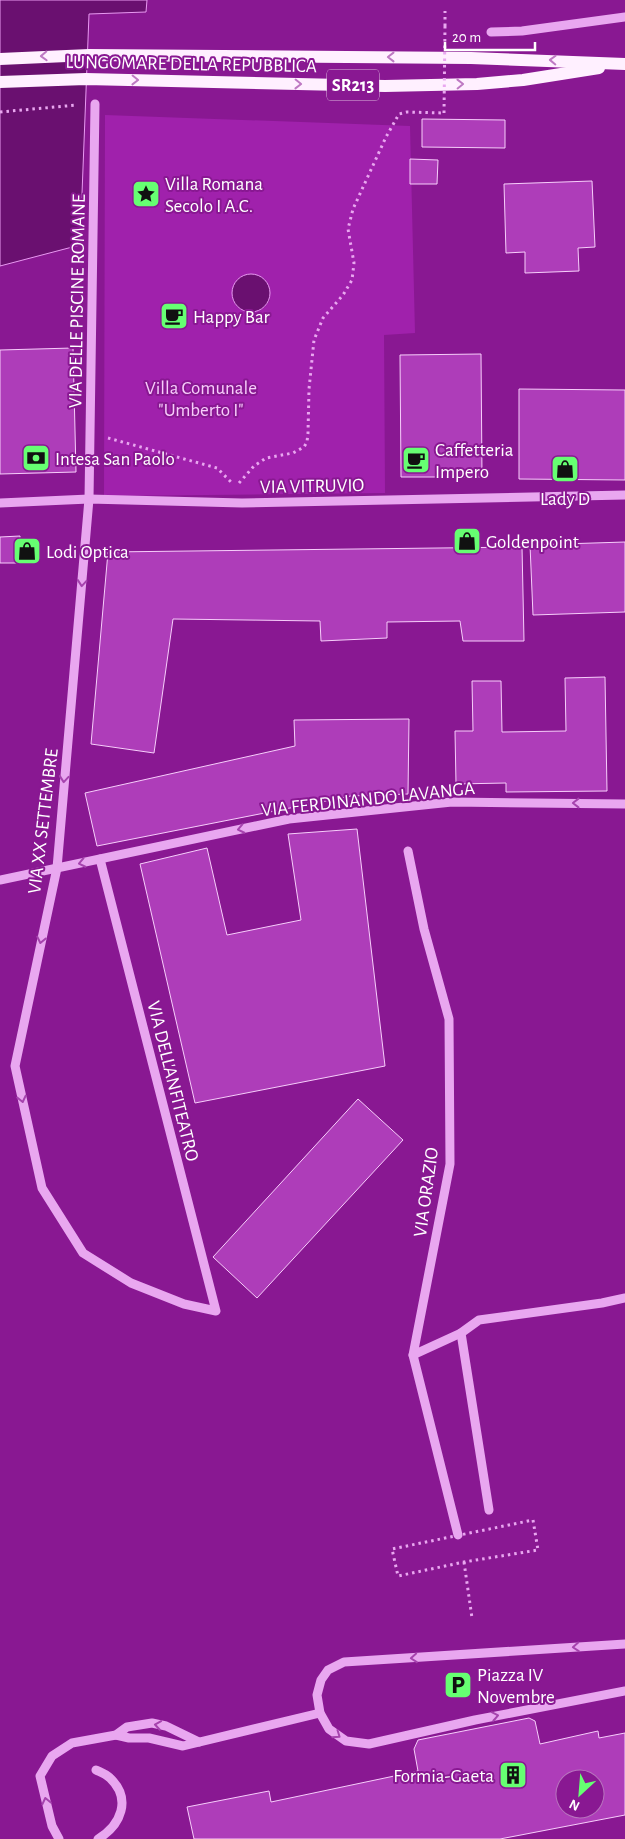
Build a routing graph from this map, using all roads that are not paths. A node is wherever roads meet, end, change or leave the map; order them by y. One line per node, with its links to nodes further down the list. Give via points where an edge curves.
1 (625, 17): 2 (street)
2 (491, 32)
3 (0, 59): 4 (main road, LUNGOMARE DELLA REPUBBLICA / SR213, one-way to 3, via 471,58 89,55)
4 (622, 64): 5 (main road, LUNGOMARE DELLA REPUBBLICA / SR213, one-way to 4, via 86,79 376,86 477,84)
5 (0, 82)
6 (95, 104): 8 (street, VIA DELLE PISCINE ROMANE)
7 (625, 495): 8 (street, VIA VITRUVIO, via 242,503)
8 (89, 499): 9 (street, VIA VITRUVIO); 13 (street, VIA XX SETTEMBRE, one-way to 13)
9 (0, 503)
10 (625, 804): 12 (street, VIA FERDINANDO LAVANGA, one-way to 12, via 452,802 289,819)
11 (408, 851): 18 (street, VIA ORAZIO, via 448,1020 449,1039 450,1164)
12 (100, 859): 13 (street, VIA FERDINANDO LAVANGA, one-way to 13); 16 (street, VIA DELL'ANFITEATRO)
13 (56, 868): 14 (street, VIA FERDINANDO LAVANGA); 16 (street, VIA XX SETTEMBRE, one-way to 16, via 15,1066 42,1188 83,1253 131,1283 184,1304)
14 (0, 880)
15 (625, 1298): 17 (street, via 602,1304 479,1320)
16 (216, 1311)
17 (461, 1333): 18 (street); 19 (street)
18 (413, 1355): 20 (street, VIA ORAZIO)
19 (489, 1510)
20 (458, 1535)
21 (625, 1644): 23 (street, one-way to 23, via 344,1662 328,1670 321,1680 317,1695)
22 (625, 1691): 23 (street, one-way to 22, via 329,1728 346,1741 369,1744)
23 (320, 1713): 25 (street)
24 (116, 1735): 25 (street, via 182,1746); 25 (street, one-way to 24, via 152,1723 127,1727); 27 (street, one-way to 24, via 52,1826 40,1776 52,1756 72,1743)
25 (199, 1742)
26 (96, 1770): 28 (street, via 109,1777 120,1791 122,1806 119,1819 109,1832)
27 (59, 1839)
28 (98, 1839)

